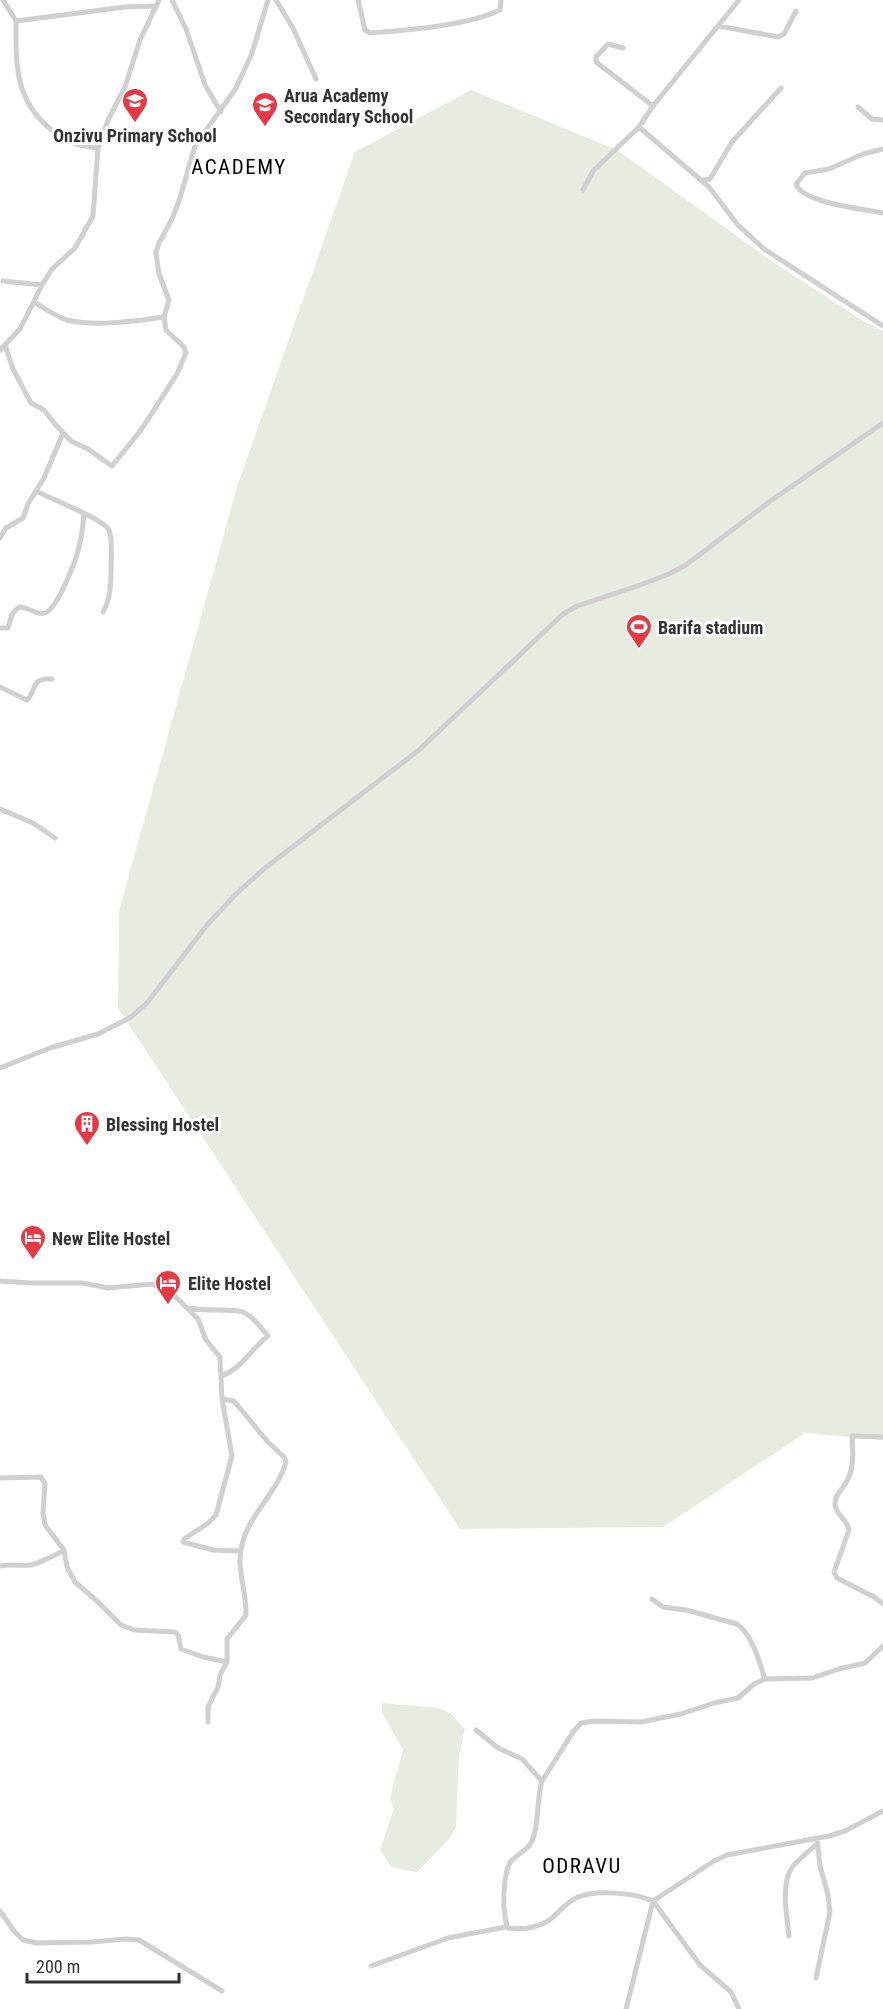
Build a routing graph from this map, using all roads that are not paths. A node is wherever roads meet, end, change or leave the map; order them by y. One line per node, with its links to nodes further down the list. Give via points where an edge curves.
1 (3, 0): 10 (street)
2 (172, 0): 17 (street, via 205,85)
3 (268, 0): 17 (street, via 246,66)
4 (276, 0): 13 (street)
5 (358, 0): 6 (street, via 365,30 370,33 483,17 500,10)
6 (501, 0)
7 (740, 0): 11 (street)
8 (157, 3): 10 (street); 20 (street)
9 (796, 11): 11 (street, via 784,34 778,37)
10 (15, 21): 20 (street, via 16,62 28,106 72,144)
11 (719, 26): 15 (street)
12 (623, 48): 15 (street, via 608,44 596,62)
13 (316, 79)
14 (781, 88): 22 (street, via 732,142 710,179)
15 (653, 106): 19 (street)
16 (858, 107): 18 (street, via 872,119)
17 (220, 112): 28 (street, via 195,146 180,198 159,243 156,261 169,300)
18 (883, 120)
19 (639, 127): 22 (street); 23 (street, via 593,171)
20 (98, 148): 26 (street, via 93,216 75,248)
21 (883, 149): 24 (street, via 829,169 805,173 796,184 804,194 826,202)
22 (702, 180): 29 (street, via 738,225 764,249)
23 (583, 190)
24 (883, 213)
25 (3, 281): 26 (street)
26 (42, 285): 27 (street)
27 (34, 302): 28 (street, via 76,321); 30 (street, via 20,329)
28 (164, 317): 33 (street, via 166,330 186,353 141,430 112,466)
29 (883, 326)
30 (5, 345): 31 (street); 33 (street, via 30,403 44,410)
31 (0, 350)
32 (883, 423): 43 (street, via 686,565 563,614 419,750 237,893 147,1003 131,1017 115,1027)
33 (63, 433): 34 (street)
34 (36, 491): 35 (street); 36 (street, via 23,518 6,528)
35 (84, 514): 37 (street, via 110,531 111,587); 38 (street, via 79,548 62,591 50,609 41,614 19,607 8,628)
36 (0, 538)
37 (103, 612)
38 (0, 628)
39 (52, 679): 40 (street, via 39,680 27,700)
40 (0, 687)
41 (0, 809): 42 (street, via 33,823)
42 (55, 838)
43 (0, 1068)
44 (0, 1281): 45 (street, via 82,1283 108,1288 152,1284 172,1293)
45 (189, 1308): 46 (street, via 220,1357); 46 (street, via 241,1311 268,1336 238,1367)
46 (222, 1376): 47 (street)
47 (222, 1399): 51 (street, via 234,1401 286,1462 253,1519); 51 (street, via 231,1462 216,1515 183,1542 213,1550)
48 (883, 1437): 54 (street, via 852,1436 851,1469 834,1503 849,1530 834,1572 837,1578)
49 (0, 1478): 50 (street, via 44,1480 43,1519)
50 (64, 1550): 52 (street, via 32,1565); 56 (street, via 70,1576 121,1625 134,1630 175,1632 181,1649)
51 (240, 1551): 56 (street, via 246,1616 227,1639)
52 (0, 1566)
53 (652, 1599): 57 (street, via 663,1607 737,1624 746,1632)
54 (883, 1604)
55 (883, 1646): 57 (street, via 866,1663 812,1678)
56 (226, 1662): 58 (street, via 208,1707)
57 (765, 1679): 60 (street, via 738,1698 681,1714 641,1722 581,1724)
58 (208, 1722)
59 (476, 1730): 60 (street, via 498,1748 522,1759)
60 (542, 1781): 65 (street, via 533,1839 508,1868)
61 (883, 1811): 62 (street)
62 (817, 1841): 63 (street, via 727,1855); 66 (street, via 789,1872); 68 (street, via 830,1905)
63 (654, 1901): 65 (street, via 631,1894 585,1895 541,1925); 70 (street); 71 (street, via 700,1965 731,1992)
64 (0, 1911): 69 (street, via 23,1940 139,1940)
65 (506, 1927): 67 (street, via 448,1938)
66 (789, 1936)
67 (371, 1966)
68 (816, 1978)
69 (222, 1991)
70 (626, 2009)
71 (739, 2009)

